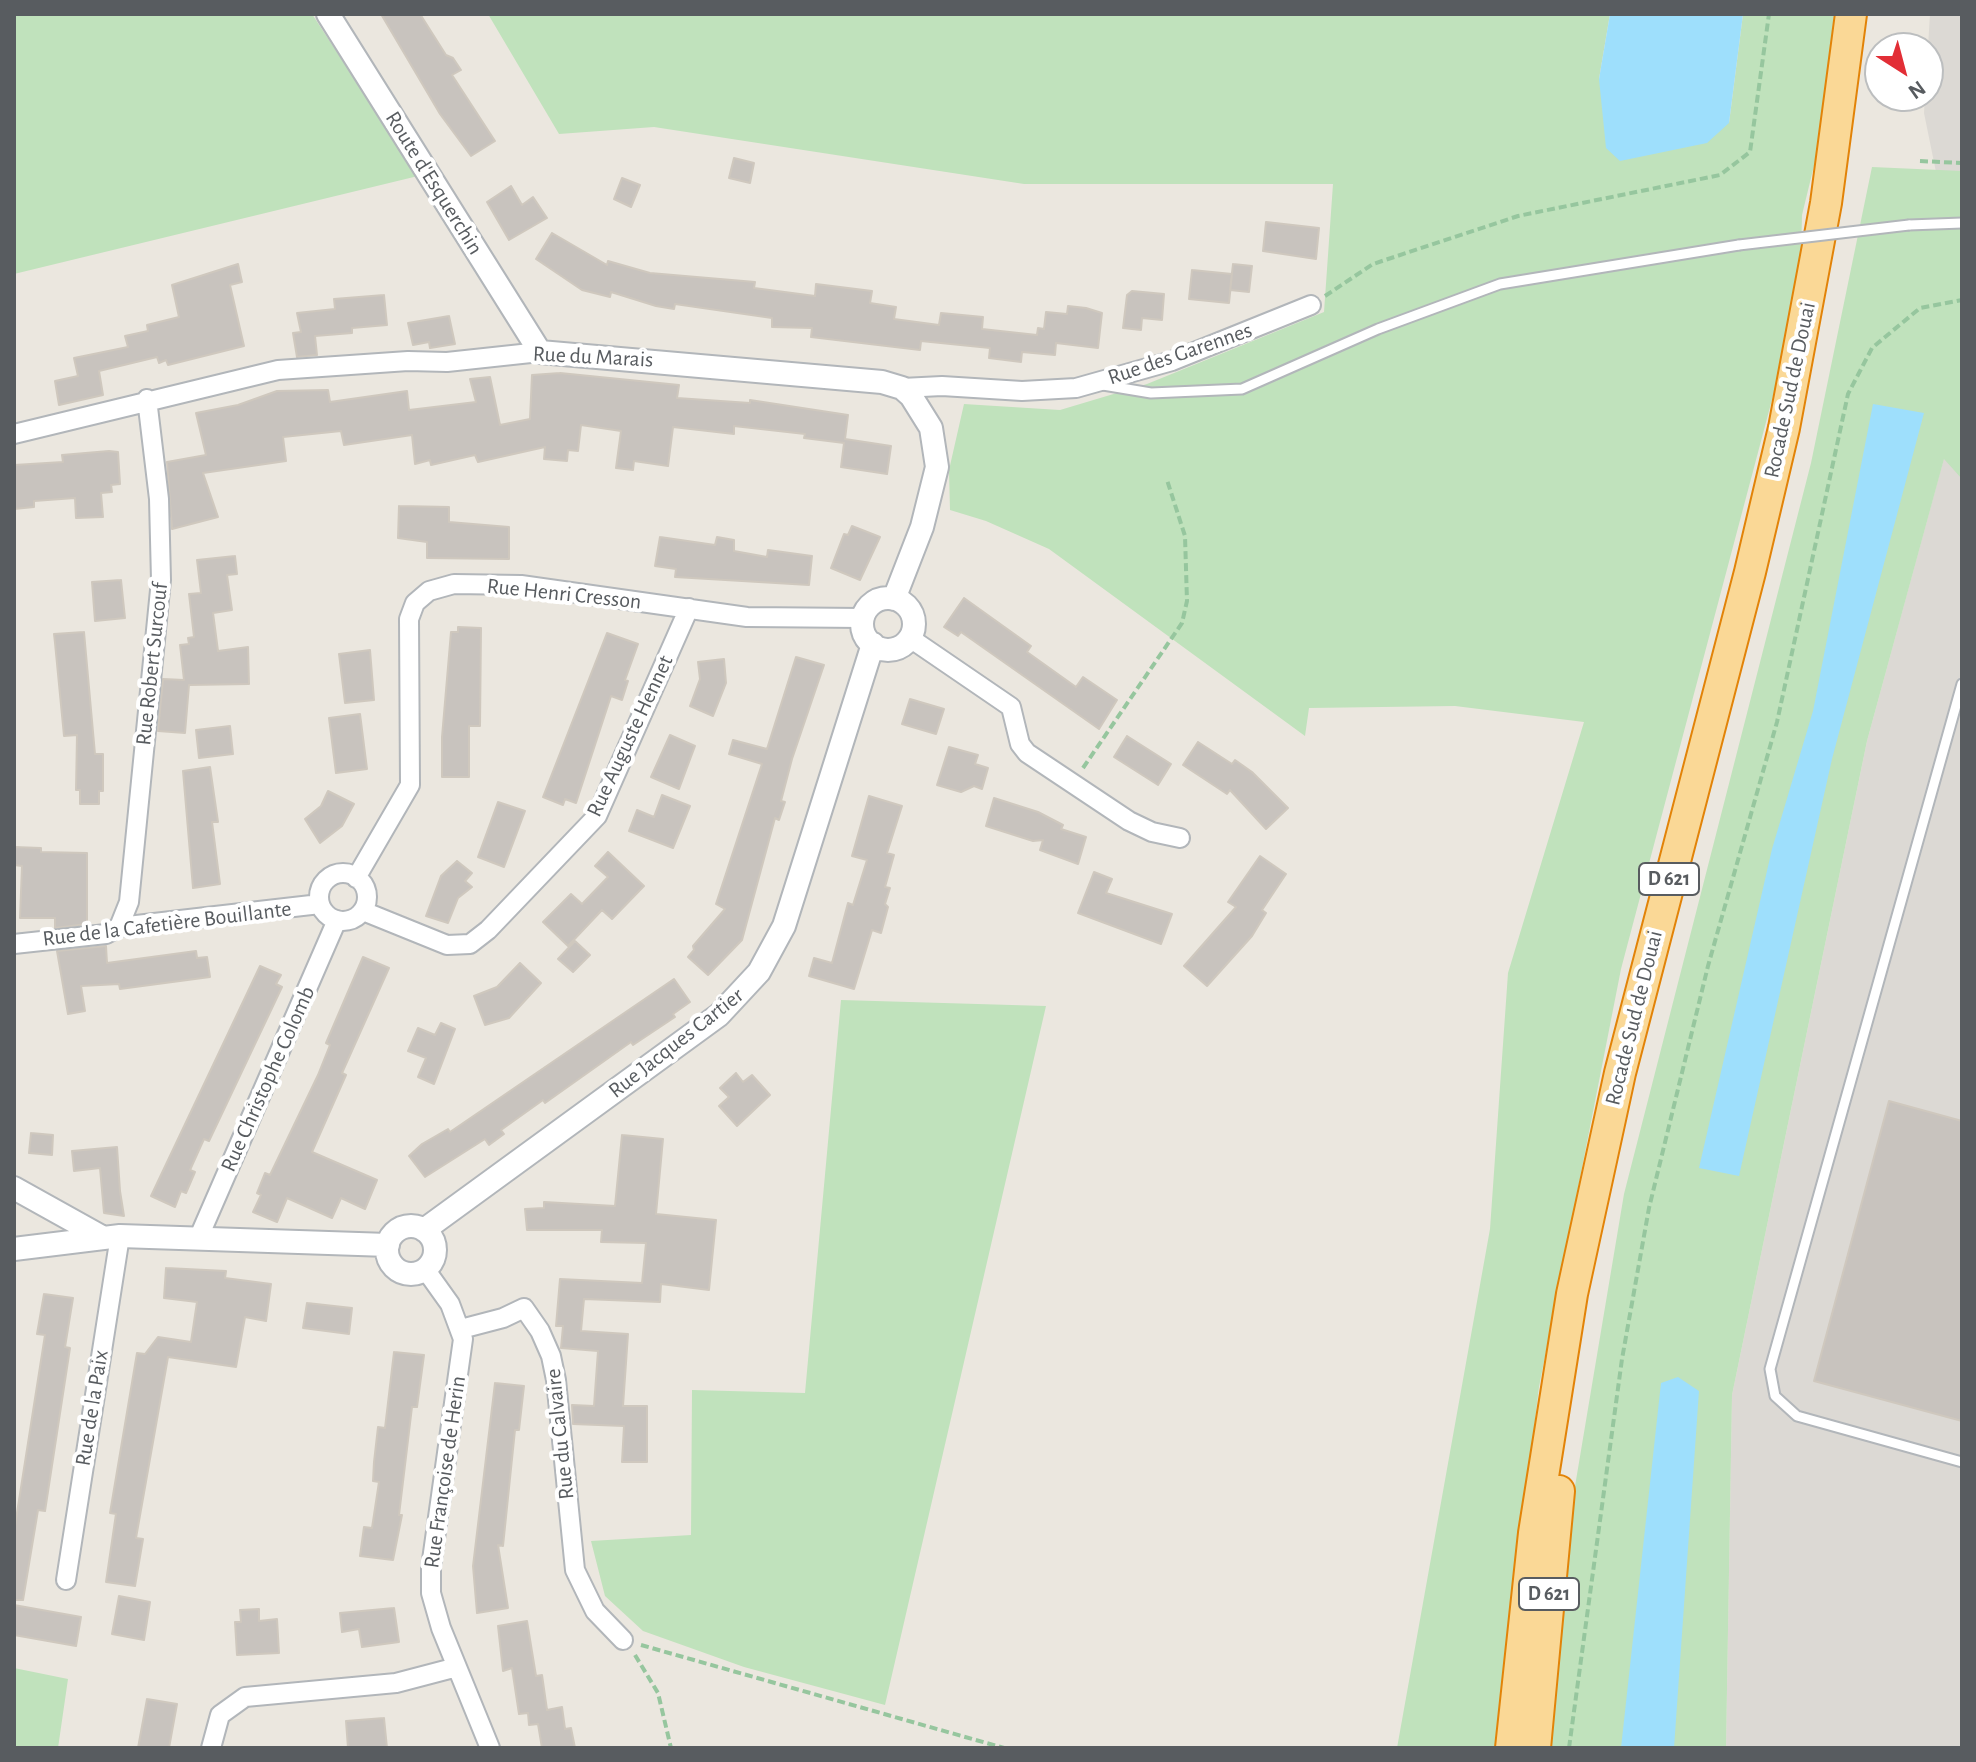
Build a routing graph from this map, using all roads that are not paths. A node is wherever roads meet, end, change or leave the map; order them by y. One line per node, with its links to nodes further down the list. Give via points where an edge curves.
1 (328, 14): 6 (street, Route d'Esquerchin)
2 (1851, 14): 38 (highway, Rocade Sud de Douai / D 621, via 1826,203 1784,428 1620,1073 1572,1294 1536,1517)
3 (1869, 14): 39 (highway, Rocade Sud de Douai / D 621, via 1846,193 1794,467 1649,1030 1599,1249 1559,1484)
4 (1962, 223): 7 (lane, bridge, via 1739,245 1500,284 1378,329 1242,389 1151,393)
5 (1311, 305): 7 (street, Rue des Garennes, via 1172,361)
6 (540, 352): 8 (street, Rue du Marais); 9 (street, Rue du Marais, via 278,370)
7 (1095, 383): 8 (street, Rue des Garennes, via 1022,391)
8 (902, 388): 11 (street, via 931,428 937,467 922,527)
9 (147, 399): 10 (street, Rue du Marais); 22 (street, Rue Robert Surcouf, via 159,499 161,580 129,902)
10 (14, 434)
11 (894, 599): 13 (street, via 873,604); 14 (street, via 912,614)
12 (689, 608): 13 (street, Rue Henri Cresson, via 757,618); 18 (street, Rue Henri Cresson, via 521,585 446,585 420,597 409,619 410,785); 20 (street, Rue Auguste Hennet, via 597,816 481,937 470,944 447,945)
13 (863, 618): 15 (street, via 863,630)
14 (910, 638): 15 (street, via 894,649); 17 (street, via 1008,703 1022,749 1140,827)
15 (873, 644): 25 (street, Rue Jacques Cartier, via 784,926 759,972 719,1015)
16 (1962, 684): 32 (lane, via 1770,1369 1775,1396 1797,1416)
17 (1180, 838)
18 (356, 878): 19 (street, via 342,874 328,879); 20 (street, via 366,893)
19 (320, 904): 21 (street); 22 (street, Rue de la Cafetière Bouillante)
20 (363, 911): 21 (street)
21 (337, 920): 27 (street, Rue Christophe Colomb)
22 (119, 927): 23 (street, Rue de la Cafetière Bouillante, via 106,934)
23 (14, 944)
24 (14, 1188): 26 (street)
25 (424, 1230): 28 (street, via 402,1227); 30 (street, via 435,1249)
26 (111, 1236): 27 (street); 29 (street); 33 (street, Rue de la Paix)
27 (198, 1239): 28 (street)
28 (388, 1245): 30 (street, via 389,1259 398,1270 412,1274)
29 (14, 1249)
30 (425, 1269): 31 (street)
31 (461, 1329): 34 (street, Rue du Calvaire, via 524,1308 540,1331 556,1380 575,1570 595,1611); 35 (street, Rue Françoise de Herin, via 430,1580 436,1614)
32 (1962, 1462)
33 (66, 1580)
34 (623, 1640)
35 (457, 1667): 36 (street, via 396,1683 245,1697 220,1715); 37 (street, Rue Françoise de Herin)
36 (211, 1748)
37 (490, 1748)
38 (1511, 1748)
39 (1535, 1748)

